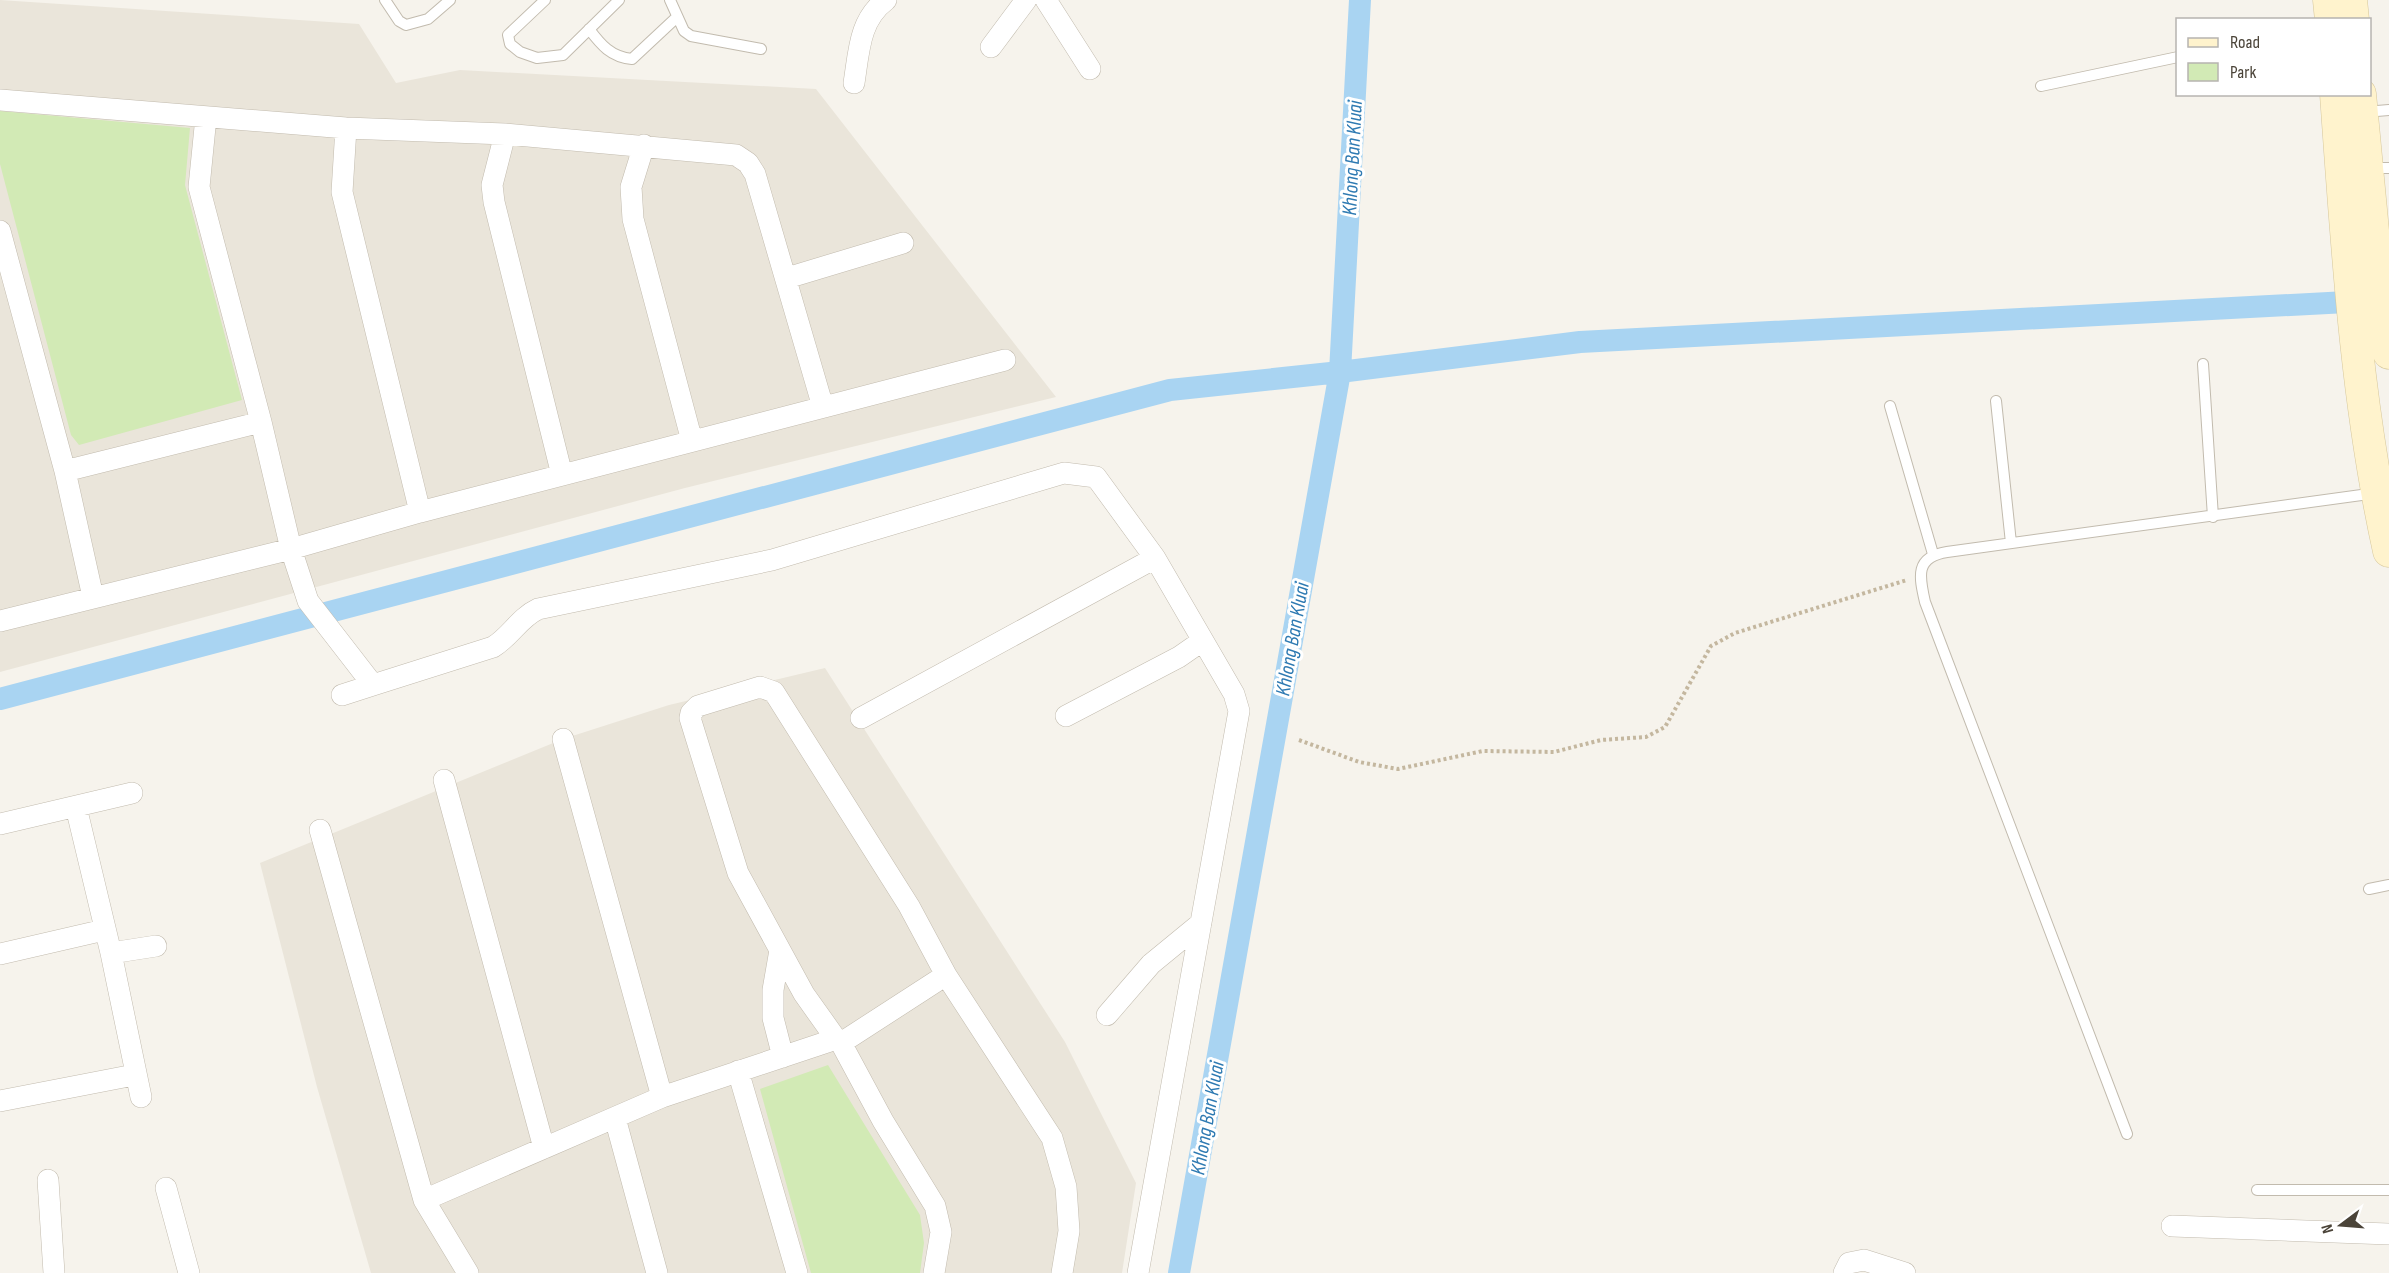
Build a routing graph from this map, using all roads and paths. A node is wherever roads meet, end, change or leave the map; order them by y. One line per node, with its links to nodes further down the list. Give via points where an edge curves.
1 (385, 0): 2 (lane, via 406,25 428,19)
2 (450, 0)
3 (545, 0): 14 (lane, via 508,35 510,44 520,52 537,58 563,54)
4 (619, 0): 14 (lane)
5 (669, 0): 11 (lane)
6 (885, 0): 19 (street, via 866,21)
7 (1026, 0): 15 (street)
8 (1046, 0): 18 (street)
9 (2329, 0): 12 (street)
10 (2351, 0): 13 (street)
11 (677, 17): 14 (lane, via 632,59 603,48); 16 (lane, via 691,36)
12 (2331, 18)
13 (2353, 18)
14 (589, 29)
15 (991, 47)
16 (761, 49)
17 (2176, 57): 20 (lane)
18 (1090, 69)
19 (854, 83)
20 (2041, 86)
21 (2336, 96): 31 (street)
22 (0, 100): 24 (street)
23 (2370, 105): 28 (street)
24 (206, 117): 25 (street); 39 (street, via 199,188)
25 (346, 128): 26 (street); 44 (street, via 342,192)
26 (505, 134): 27 (street); 42 (street, via 492,185 494,202)
27 (644, 145): 32 (street, via 736,155 748,163 755,174); 40 (street, via 631,187 633,219)
28 (2378, 168): 31 (street)
29 (0, 231): 41 (street)
30 (903, 243): 32 (street)
31 (2361, 255): 33 (street); 43 (street, via 2357,342)
32 (787, 278): 38 (street)
33 (2389, 351)
34 (1005, 360): 38 (street)
35 (2203, 364): 45 (lane)
36 (1996, 401): 46 (lane)
37 (1890, 406): 49 (lane)
38 (823, 407): 40 (street)
39 (261, 422): 41 (street); 47 (street)
40 (692, 441): 42 (street)
41 (65, 471): 52 (street)
42 (562, 475): 44 (street)
43 (2376, 493): 45 (lane); 48 (street)
44 (420, 512): 47 (street)
45 (2213, 517): 46 (lane)
46 (2011, 543): 49 (lane)
47 (291, 549): 52 (street); 55 (street, via 308,601)
48 (2389, 551)
49 (1933, 554): 51 (lane)
50 (1155, 558): 54 (street); 55 (street, via 1096,477 1064,473 772,560 538,609 493,647); 58 (street)
51 (1919, 575): 60 (path, via 1722,638 1708,650 1665,727 1646,737 1601,740 1554,752 1483,751 1398,769 1359,762); 84 (lane, via 1924,602)
52 (93, 597): 53 (street)
53 (0, 621)
54 (1202, 641): 57 (street); 68 (street, via 1234,694 1239,711)
55 (373, 685): 56 (street)
56 (342, 695)
57 (1066, 716)
58 (861, 718)
59 (563, 739): 81 (street)
60 (1299, 740)
61 (444, 780): 85 (street)
62 (132, 793): 63 (street)
63 (76, 807): 64 (street); 69 (street)
64 (0, 824)
65 (320, 830): 90 (street)
66 (2389, 885): 67 (lane)
67 (2369, 889)
68 (1202, 923): 75 (street, via 1151,964); 100 (street)
69 (104, 930): 72 (street); 73 (street)
70 (156, 946): 72 (street)
71 (780, 950): 74 (street, via 738,873 690,718 698,706 760,687 774,692 780,701 903,896); 76 (street, via 804,994); 77 (street, via 773,1018)
72 (111, 953): 79 (street)
73 (0, 954)
74 (946, 975): 76 (street); 99 (street, via 1052,1138 1066,1187 1069,1231)
75 (1107, 1015)
76 (838, 1041): 77 (street); 98 (street, via 934,1206 941,1232)
77 (783, 1057): 78 (street)
78 (738, 1071): 81 (street); 97 (street)
79 (134, 1075): 80 (street); 82 (street)
80 (141, 1097)
81 (662, 1097): 83 (street)
82 (0, 1101)
83 (615, 1118): 85 (street); 96 (street)
84 (2127, 1134)
85 (544, 1148): 90 (street)
86 (48, 1180): 93 (street)
87 (166, 1188): 94 (street)
88 (2257, 1190): 89 (lane)
89 (2389, 1190)
90 (424, 1200): 95 (street)
91 (2172, 1226): 92 (street)
92 (2389, 1234)
93 (54, 1273)
94 (189, 1273)
95 (468, 1273)
96 (657, 1273)
97 (797, 1273)
98 (934, 1273)
99 (1062, 1273)
100 (1138, 1273)
101 (1844, 1273): 102 (street, via 1849,1263 1864,1260)
102 (1905, 1273)

